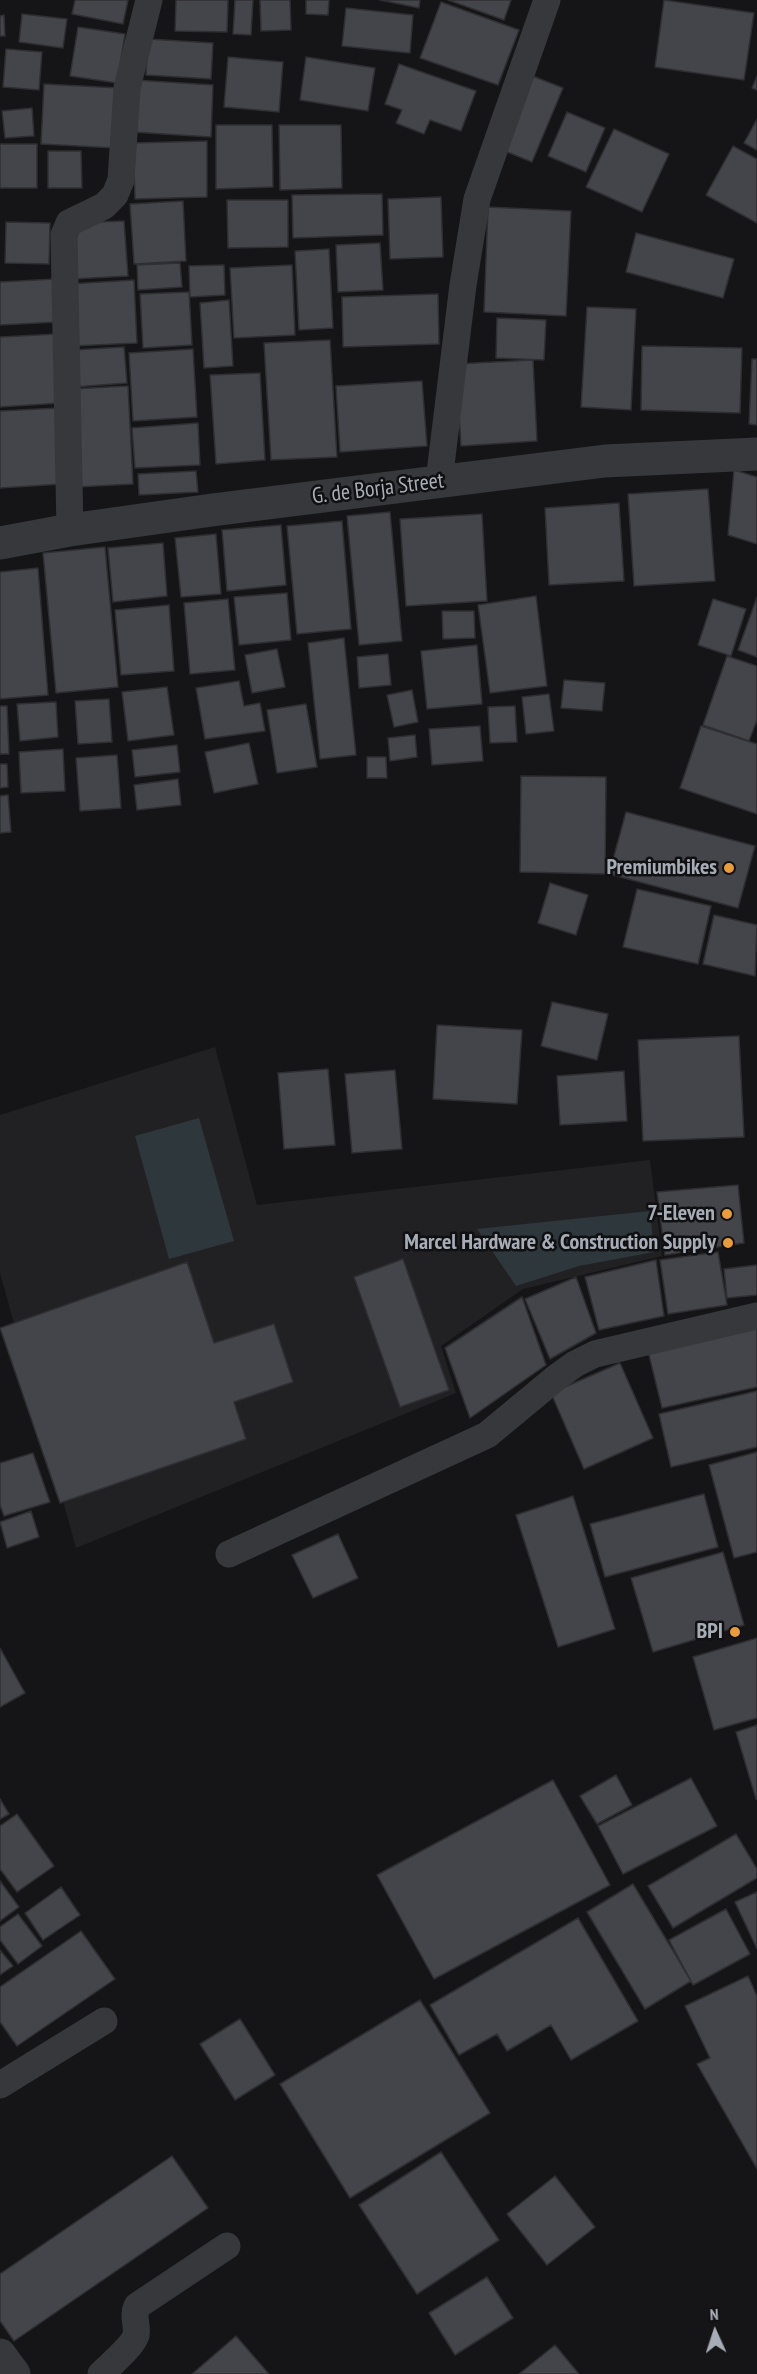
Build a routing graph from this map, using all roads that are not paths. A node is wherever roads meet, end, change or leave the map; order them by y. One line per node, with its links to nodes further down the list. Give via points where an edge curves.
1 (149, 0): 5 (lane, via 127,88 121,180 115,195 104,206 69,223 64,235)
2 (547, 0): 4 (lane, via 477,199)
3 (757, 454): 4 (street, G. de Borja Street, via 605,461)
4 (440, 481): 5 (street, G. de Borja Street)
5 (70, 530): 6 (street, G. de Borja Street)
6 (0, 543)
7 (757, 1316): 8 (lane, via 595,1354 557,1377 487,1435)
8 (229, 1554)
9 (104, 2021): 10 (lane)
10 (0, 2085)
11 (227, 2246): 14 (lane, via 137,2306 135,2339)
12 (0, 2355): 13 (street)
13 (15, 2374)
14 (101, 2374)

